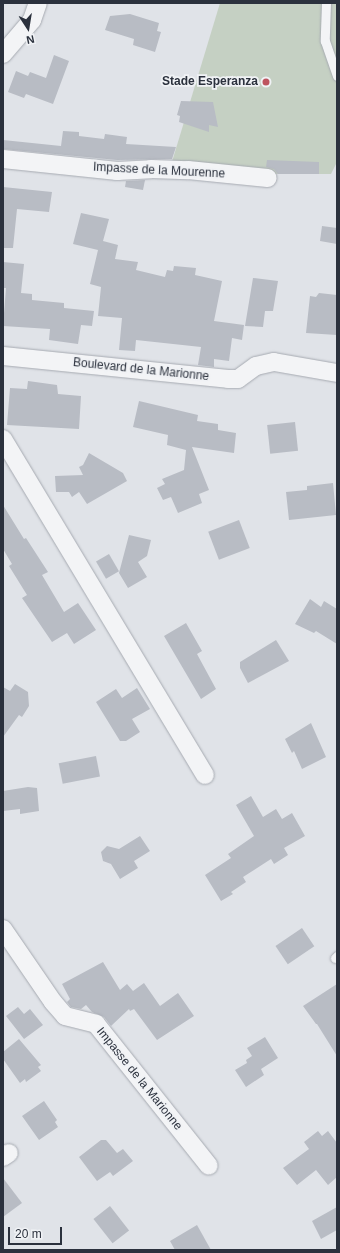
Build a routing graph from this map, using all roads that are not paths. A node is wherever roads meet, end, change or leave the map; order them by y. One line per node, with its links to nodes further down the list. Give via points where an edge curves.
1 (38, 3): 3 (street, via 32,20)
2 (326, 3): 4 (lane, via 325,41)
3 (3, 54)
4 (337, 76)
5 (3, 159): 6 (street, Impasse de la Mourenne, via 118,171 188,170)
6 (268, 178)
7 (3, 356): 8 (street, Boulevard de la Marionne, via 228,380 238,379 256,366 274,362)
8 (337, 373)
9 (3, 439): 10 (street)
10 (205, 775)
11 (3, 929): 12 (street, Impasse de la Marionne, via 65,1016 96,1024)
12 (209, 1166)

